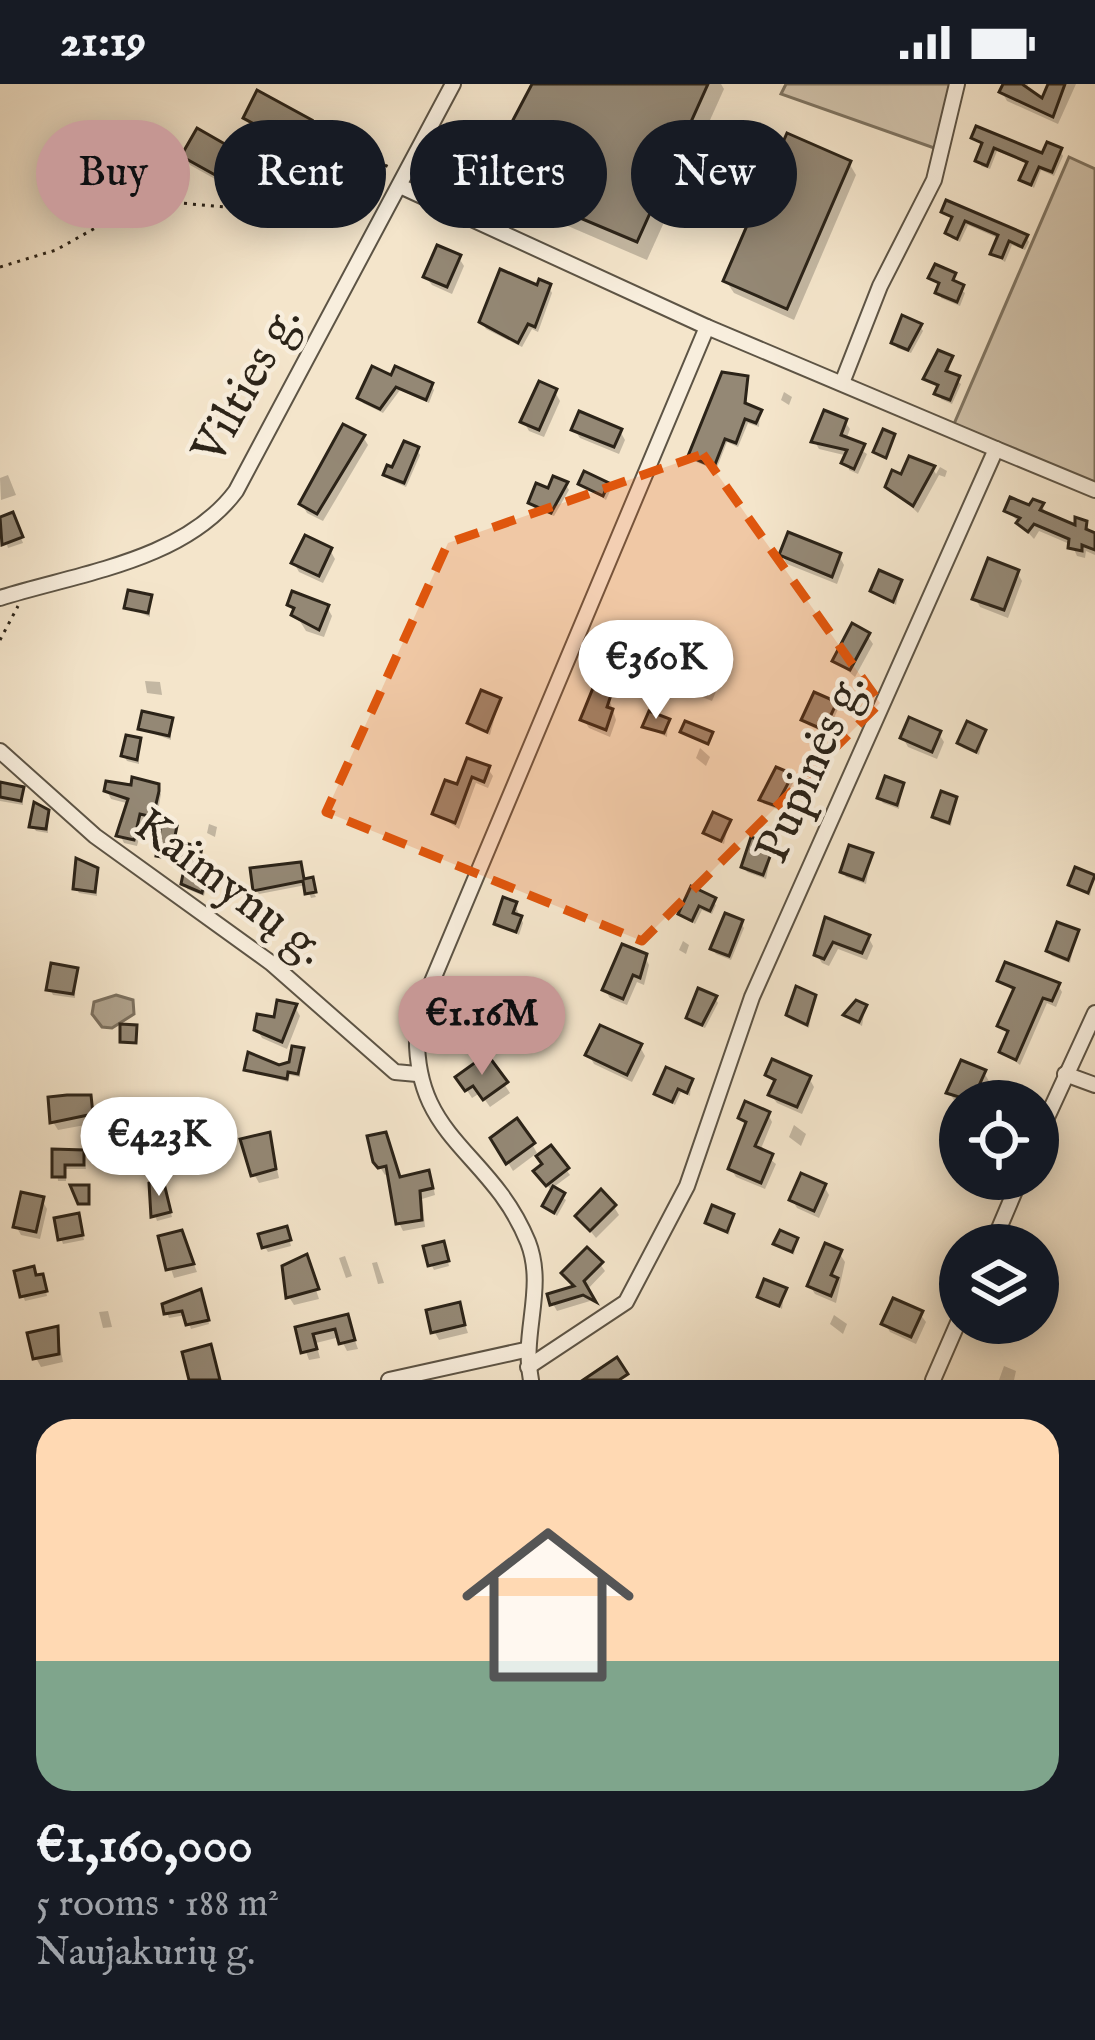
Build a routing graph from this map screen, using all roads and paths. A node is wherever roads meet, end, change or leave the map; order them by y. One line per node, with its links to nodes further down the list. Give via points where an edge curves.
1 (453, 84): 3 (street, Vilties g.)
2 (957, 84): 6 (street, via 934,180)
3 (403, 181): 4 (path, via 372,159 329,189 270,211 169,202 131,208 56,250); 5 (street); 9 (street, Vilties g., via 216,515 147,553)
4 (0, 267)
5 (707, 327): 6 (street); 15 (street, via 433,975 418,1015)
6 (842, 383): 7 (street)
7 (996, 449): 8 (street); 20 (street, Pupinės g., via 752,997 687,1186 626,1302)
8 (1095, 490)
9 (28, 589): 10 (street, Vilties g.); 11 (path)
10 (0, 598)
11 (0, 640)
12 (0, 751): 15 (street, Kaimynų g., via 95,836 271,963 395,1072)
13 (1095, 1012): 14 (street)
14 (1065, 1074): 16 (street); 17 (street)
15 (417, 1075): 19 (street, via 426,1101 529,1245 535,1278)
16 (1095, 1085)
17 (1059, 1088)
18 (949, 1344): 22 (street)
19 (525, 1351): 20 (street); 21 (street)
20 (530, 1374)
21 (389, 1380)
22 (933, 1380)

